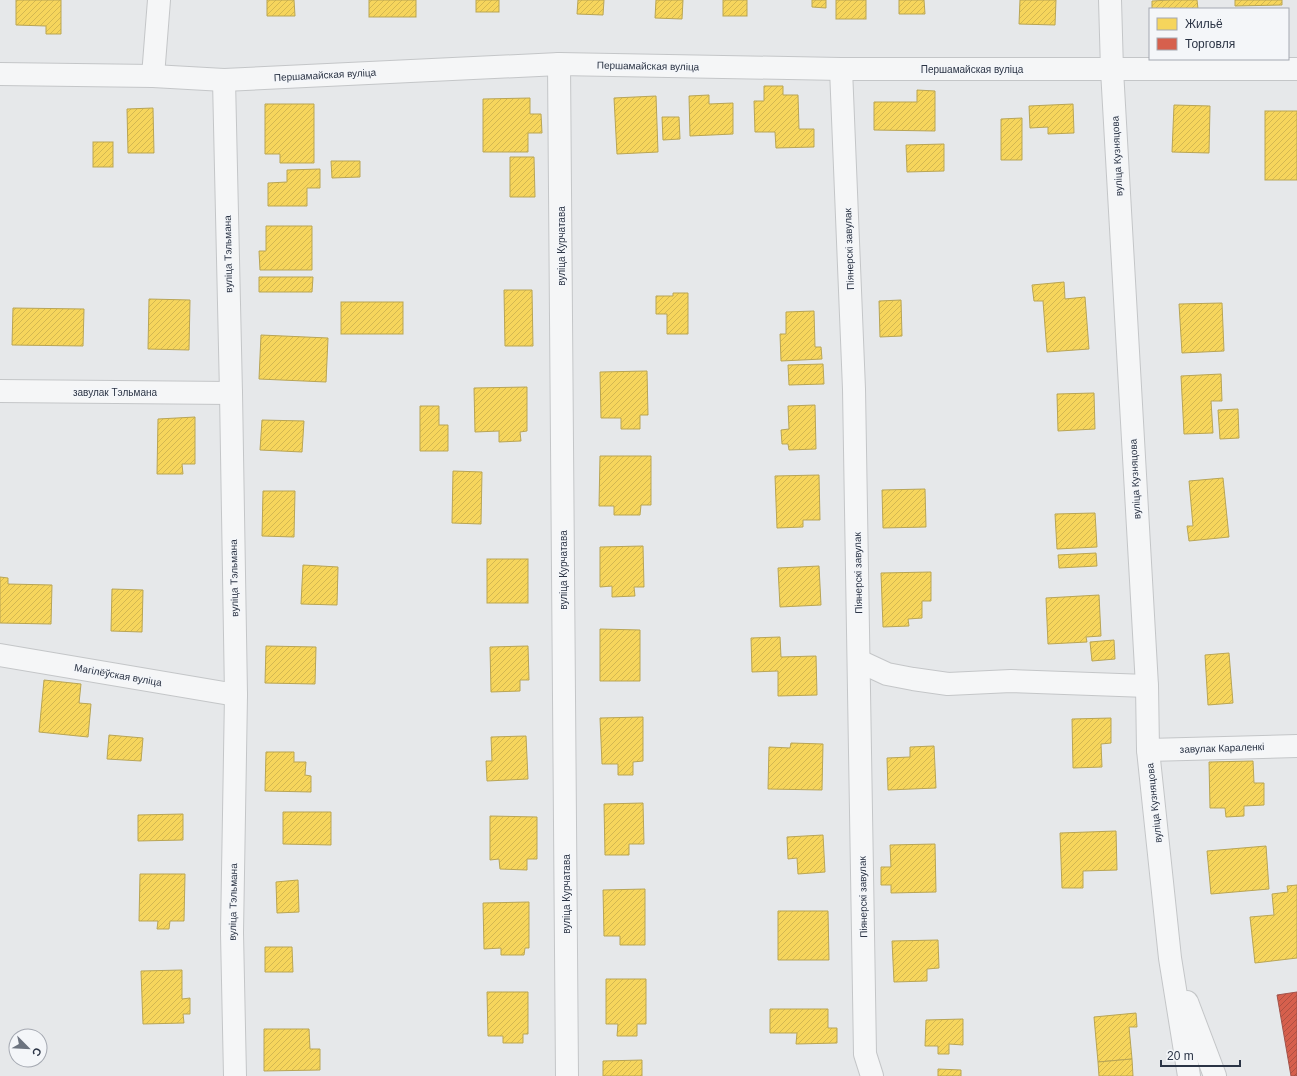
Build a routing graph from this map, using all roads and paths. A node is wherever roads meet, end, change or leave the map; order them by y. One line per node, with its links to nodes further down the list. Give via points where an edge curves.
1 (159, 0): 8 (street)
2 (1110, 0): 6 (street, вуліца Кузняцова)
3 (559, 64): 4 (street, Першамайская вуліца); 9 (street, Першамайская вуліца); 20 (street, вуліца Курчатава)
4 (841, 69): 6 (street, Першамайская вуліца); 13 (street, Піянерскі завулак, via 854,389)
5 (1297, 69): 6 (street, Першамайская вуліца)
6 (1112, 70): 14 (street, вуліца Кузняцова)
7 (0, 74): 8 (street, Першамайская вуліца)
8 (154, 76): 9 (street, Першамайская вуліца)
9 (224, 80): 11 (street, вуліца Тэльмана)
10 (0, 391): 11 (street, завулак Тэльмана)
11 (231, 393): 15 (street, вуліца Тэльмана)
12 (0, 655): 15 (street, Магілёўская вуліца)
13 (859, 661): 14 (street, via 887,674 948,684 1011,681); 21 (street, Піянерскі завулак, via 865,1054)
14 (1147, 686): 17 (street, вуліца Кузняцова)
15 (236, 695): 19 (street, вуліца Тэльмана, via 232,933)
16 (1297, 746): 17 (street, завулак Караленкі)
17 (1148, 750): 18 (street, вуліца Кузняцова)
18 (1170, 958): 22 (street, вуліца Кузняцова); 23 (street, вуліца Кузняцова)
19 (235, 1076)
20 (567, 1076)
21 (872, 1076)
22 (1189, 1076)
23 (1215, 1076)

